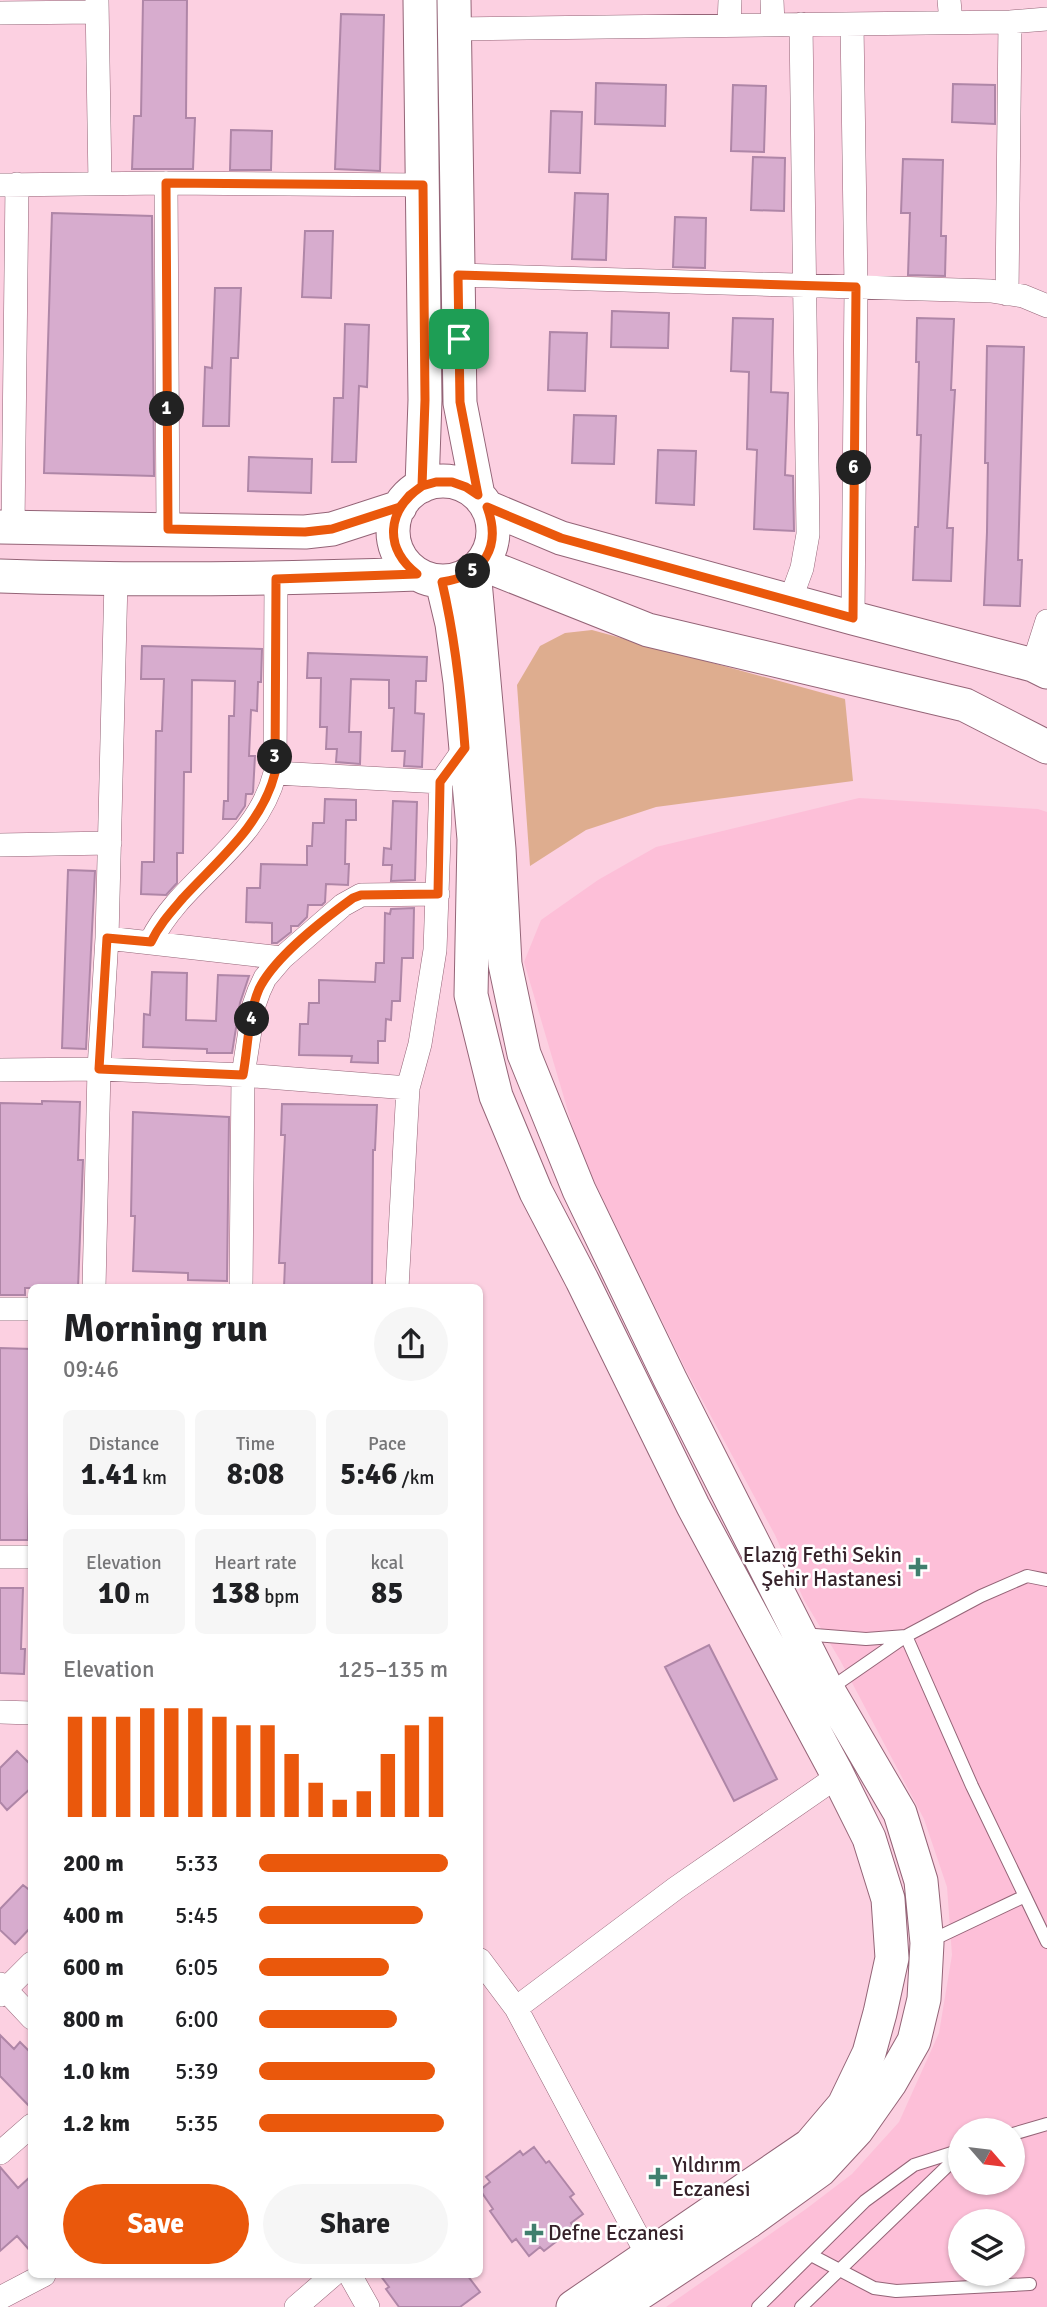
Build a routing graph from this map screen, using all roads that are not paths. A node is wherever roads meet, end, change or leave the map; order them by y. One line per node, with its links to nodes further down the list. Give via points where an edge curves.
1 (420, 0): 17 (street)
2 (730, 0): 12 (street)
3 (772, 0): 13 (street)
4 (97, 6): 6 (street); 16 (street)
5 (950, 11): 9 (street); 11 (street)
6 (0, 13)
7 (454, 14): 12 (street); 18 (street)
8 (1047, 19): 9 (street)
9 (1010, 22): 21 (street)
10 (801, 24): 11 (street); 13 (street); 19 (street)
11 (852, 24): 20 (street)
12 (729, 25): 13 (street)
13 (773, 25)
14 (166, 183): 16 (street); 17 (street); 26 (street)
15 (8, 184): 16 (street); 25 (street)
16 (100, 184)
17 (423, 185): 23 (street, via 425,400)
18 (458, 275): 19 (street); 24 (street, via 460,402)
19 (806, 286): 20 (street); 32 (street, via 808,534)
20 (856, 287): 21 (street); 33 (street)
21 (1007, 294): 22 (street)
22 (1047, 306)
23 (411, 496): 24 (street, via 436,482 452,482); 26 (street, via 332,529); 29 (street, via 394,522 394,537 406,566)
24 (483, 501): 27 (street, via 493,536); 32 (street, via 561,538)
25 (7, 527): 26 (street)
26 (168, 529)
27 (478, 567): 29 (street, via 457,580); 36 (street, via 649,630 965,705); 58 (street, via 505,964 524,1054 579,1190)
28 (0, 576): 31 (street)
29 (429, 578): 30 (street); 37 (street, via 452,624)
30 (276, 579): 31 (street); 38 (street)
31 (116, 580): 40 (street)
32 (790, 601): 33 (street)
33 (853, 618): 35 (street)
34 (1047, 621): 35 (street)
35 (1040, 668)
36 (1047, 747)
37 (465, 748): 39 (street); 63 (street, via 474,839 471,995 495,1096 536,1192 693,1506)
38 (275, 773): 39 (street); 44 (street, via 254,822 163,921)
39 (440, 782): 42 (street)
40 (110, 843): 41 (street); 43 (street)
41 (0, 845)
42 (438, 894): 45 (street, via 353,898); 49 (street, via 429,996)
43 (107, 938): 44 (street); 46 (street)
44 (151, 942): 45 (street)
45 (282, 958): 48 (street, via 258,991)
46 (99, 1069): 47 (street); 48 (street); 50 (street)
47 (0, 1070)
48 (243, 1075): 49 (street); 51 (street)
49 (408, 1088): 52 (street)
50 (94, 1284)
51 (241, 1284)
52 (397, 1284)
53 (0, 1309): 54 (street)
54 (28, 1310)
55 (0, 1557): 56 (street)
56 (28, 1557)
57 (1047, 1580): 59 (lane, via 1027,1576)
58 (799, 1634): 59 (lane, via 866,1639); 60 (street)
59 (906, 1636): 60 (lane); 64 (lane)
60 (828, 1690): 66 (street, via 900,1814 921,1881)
61 (0, 1712): 62 (street)
62 (28, 1713)
63 (838, 1776): 70 (street, via 676,1888); 79 (street, via 869,1838 888,1899 892,1958 869,2053 844,2105 810,2145)
64 (1025, 1896): 65 (lane); 66 (lane)
65 (1047, 1942)
66 (928, 1943): 89 (street, via 924,1999 914,2041 857,2130 820,2170)
67 (483, 1964): 70 (street)
68 (28, 1967): 69 (street)
69 (2, 1990): 71 (street)
70 (516, 2008): 79 (street)
71 (28, 2014)
72 (1047, 2124): 74 (lane)
73 (28, 2128): 75 (street)
74 (1026, 2130)
75 (0, 2153)
76 (948, 2155): 78 (lane, via 914,2165 865,2202)
77 (948, 2164): 80 (lane)
78 (811, 2255): 80 (lane); 90 (lane)
79 (648, 2256): 88 (street)
80 (839, 2269): 84 (lane, via 874,2288 897,2291); 91 (lane)
81 (38, 2278): 85 (street)
82 (330, 2278): 86 (street)
83 (352, 2278): 87 (street)
84 (1030, 2284)
85 (0, 2298)
86 (296, 2307)
87 (368, 2307)
88 (573, 2307)
89 (619, 2307)
90 (758, 2307)
91 (801, 2307)

